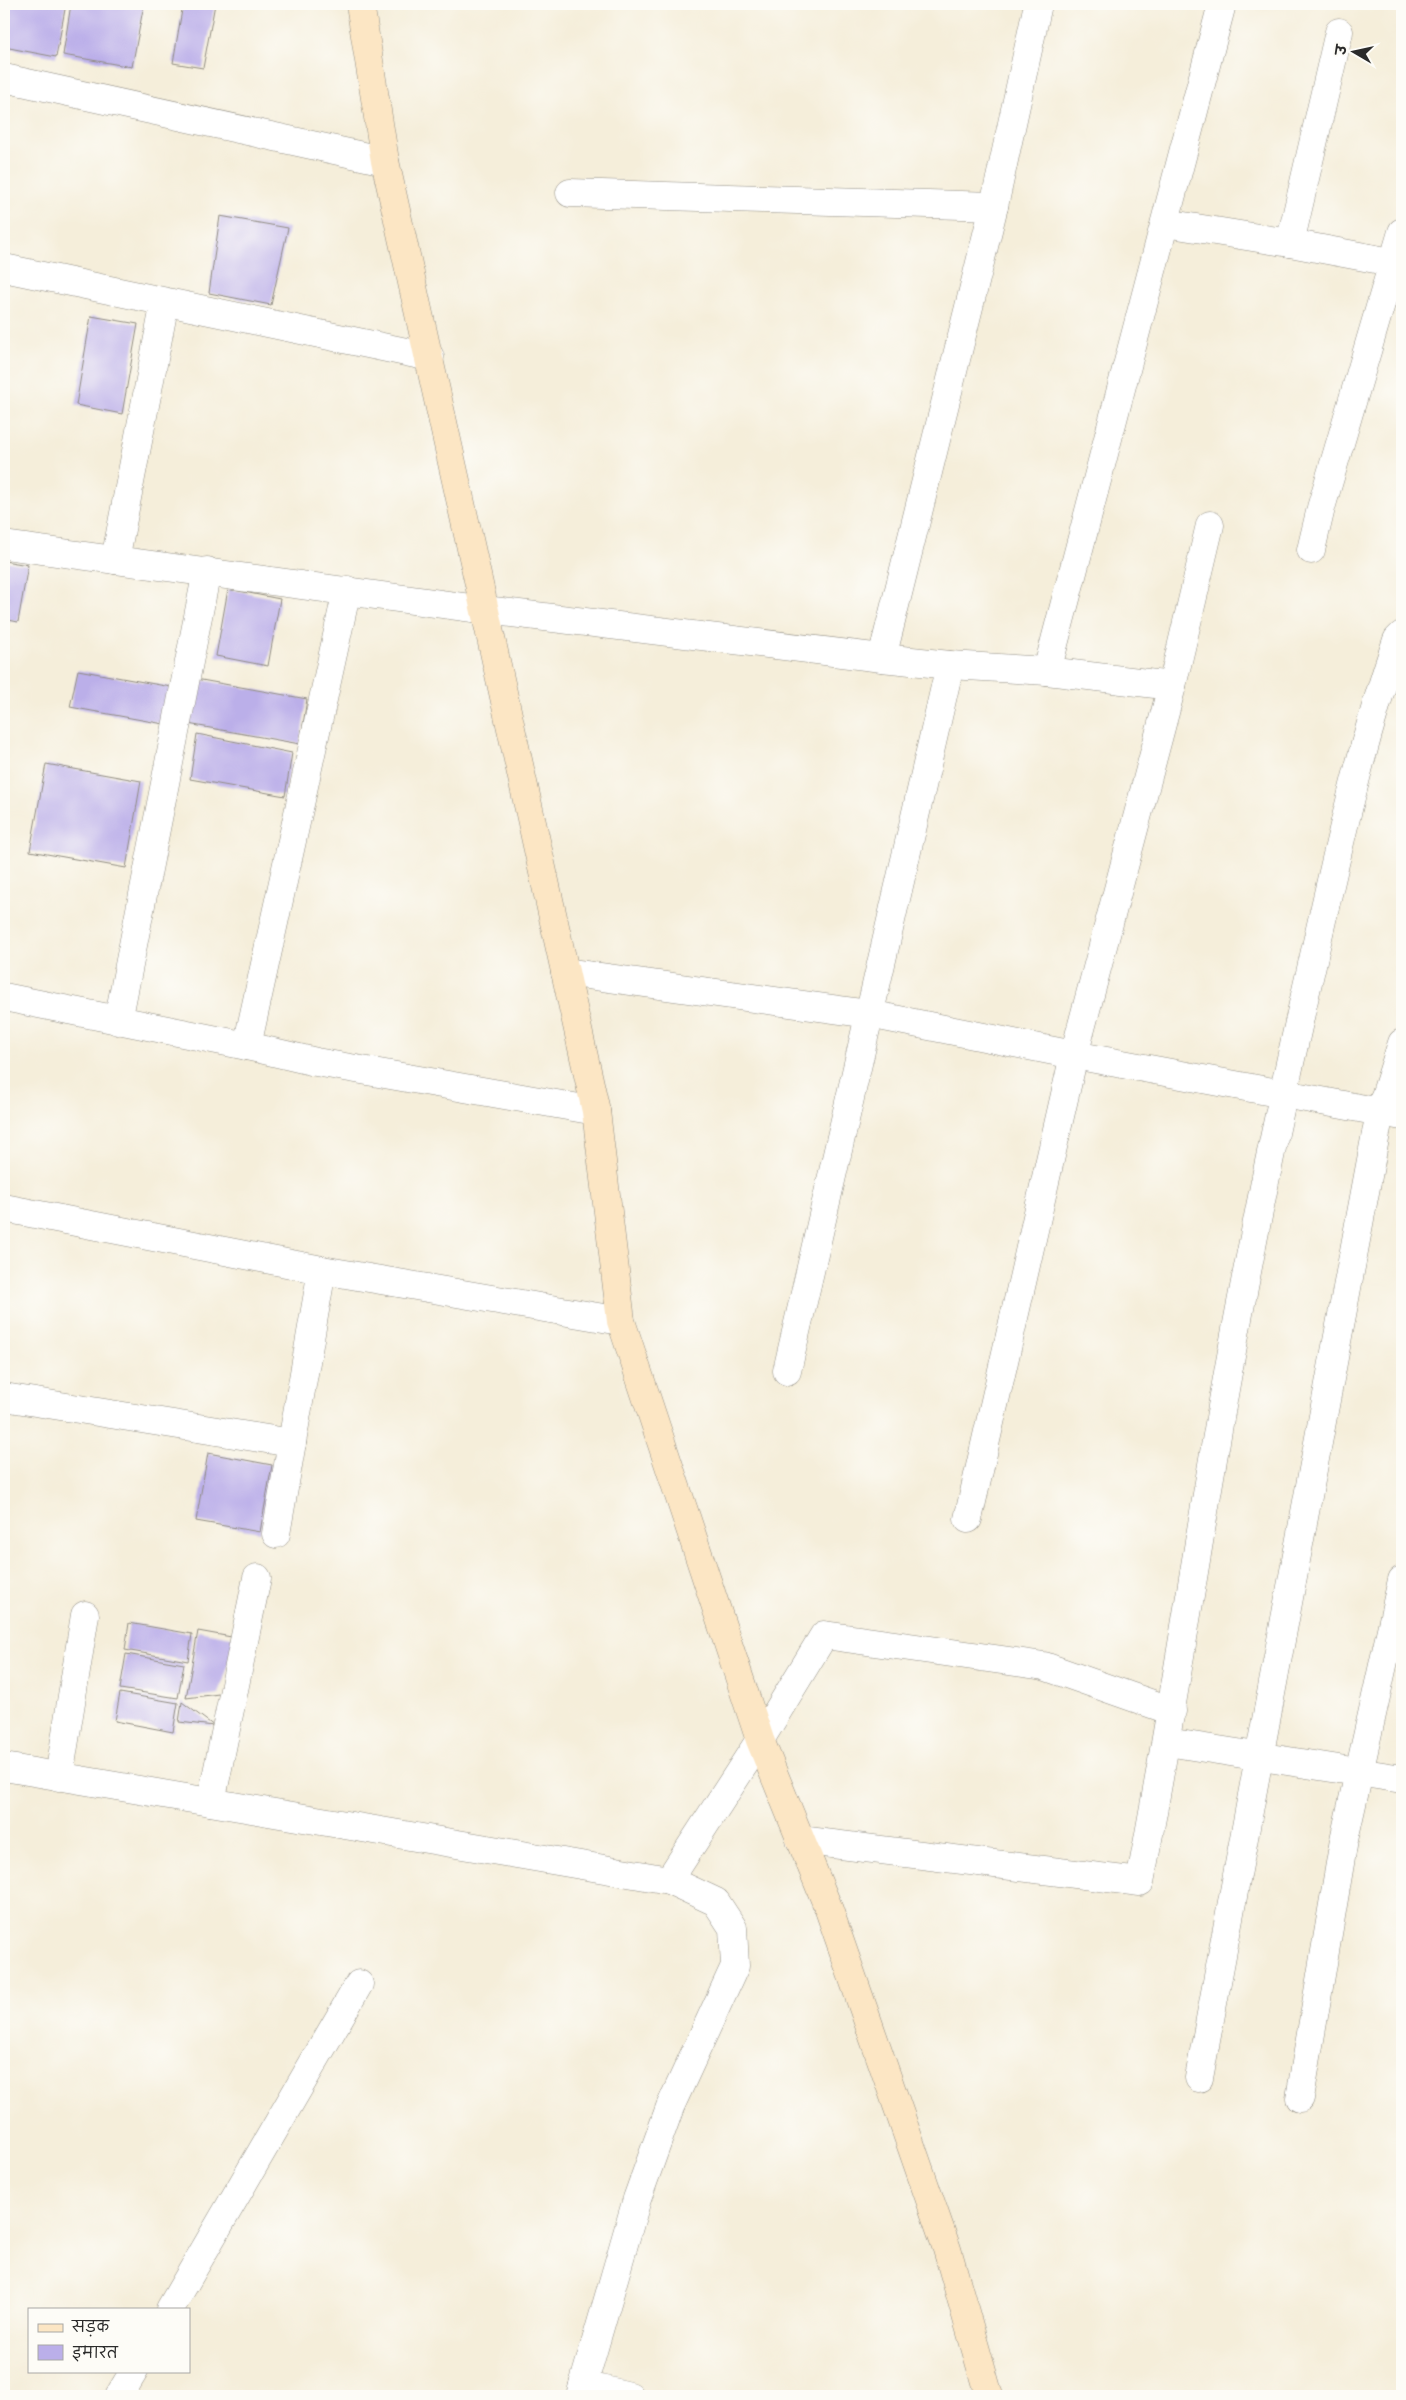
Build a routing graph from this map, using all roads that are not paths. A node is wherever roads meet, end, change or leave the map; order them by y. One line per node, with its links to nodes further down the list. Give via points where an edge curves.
1 (360, 4): 6 (street)
2 (1038, 4): 8 (street)
3 (1222, 4): 9 (street)
4 (1339, 32): 11 (street)
5 (4, 78): 6 (street)
6 (385, 161): 15 (street)
7 (570, 193): 8 (street)
8 (994, 206): 24 (street)
9 (1166, 223): 11 (street); 26 (street)
10 (1402, 232): 12 (street)
11 (1290, 243): 12 (street)
12 (1399, 263): 18 (street, via 1321,508)
13 (4, 268): 14 (street)
14 (165, 302): 15 (street); 19 (street)
15 (430, 357): 22 (street)
16 (1210, 525): 27 (street)
17 (4, 545): 19 (street)
18 (1311, 550)
19 (115, 560): 20 (street)
20 (207, 571): 21 (street); 31 (street)
21 (347, 590): 22 (street); 33 (street)
22 (486, 610): 24 (street); 28 (street)
23 (1402, 635): 35 (street, via 1397,640 1373,710)
24 (882, 658): 25 (street)
25 (950, 666): 26 (street); 30 (street)
26 (1047, 672): 27 (street)
27 (1172, 686): 34 (street)
28 (565, 972): 30 (street); 36 (street)
29 (4, 997): 31 (street)
30 (870, 1014): 34 (street); 41 (street)
31 (118, 1021): 33 (street)
32 (1402, 1043): 37 (street)
33 (247, 1046): 36 (street, via 316,1062)
34 (1074, 1055): 35 (street); 44 (street)
35 (1282, 1095): 37 (street); 49 (street, via 1229,1367)
36 (596, 1111): 40 (street)
37 (1391, 1114): 52 (street)
38 (4, 1208): 39 (street)
39 (322, 1270): 40 (street); 43 (street)
40 (621, 1320): 50 (street)
41 (787, 1371)
42 (4, 1397): 43 (street)
43 (292, 1443): 45 (street)
44 (968, 1519)
45 (276, 1534)
46 (257, 1578): 57 (street)
47 (1402, 1580): 54 (street)
48 (85, 1615): 55 (street)
49 (1172, 1711): 50 (street, via 1044,1666 824,1635); 51 (street)
50 (760, 1740): 58 (street); 59 (street)
51 (1167, 1742): 52 (street); 58 (street, via 1140,1882)
52 (1258, 1756): 54 (street); 61 (street)
53 (4, 1767): 55 (street)
54 (1359, 1773): 56 (street); 62 (street, via 1344,1840)
55 (59, 1777): 57 (street)
56 (1402, 1779)
57 (211, 1802): 59 (street)
58 (800, 1840): 68 (street, via 828,1907 946,2249)
59 (669, 1880): 65 (street, via 716,1902 733,1928 735,1966 670,2107 637,2199)
60 (359, 1984): 63 (street)
61 (1199, 2078)
62 (1300, 2098)
63 (171, 2308)
64 (133, 2372): 66 (street)
65 (581, 2391): 67 (street)
66 (120, 2396)
67 (630, 2396)
68 (989, 2396)

